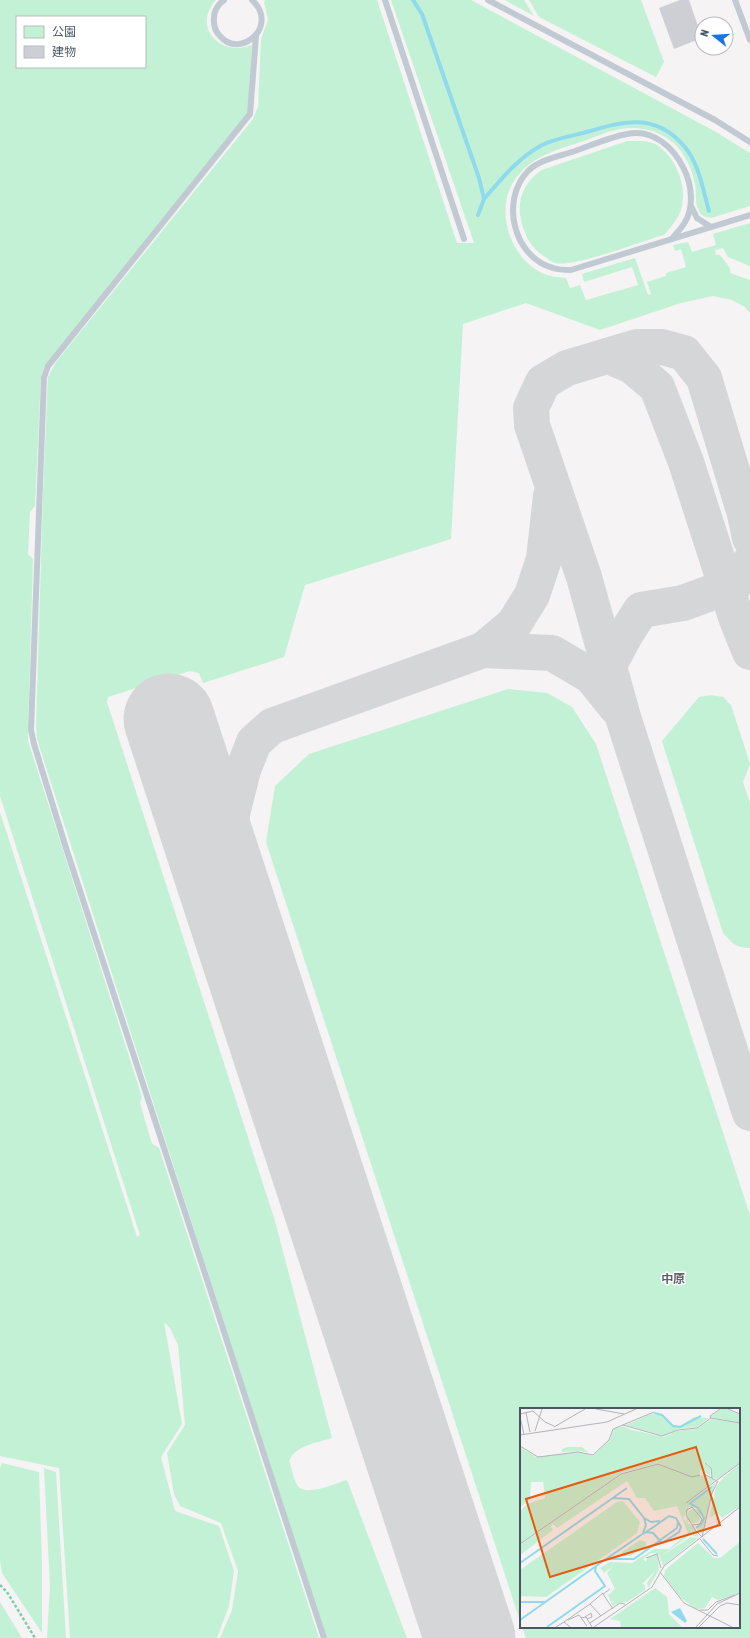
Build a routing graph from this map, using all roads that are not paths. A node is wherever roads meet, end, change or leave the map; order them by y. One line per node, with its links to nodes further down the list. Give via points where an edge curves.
1 (224, 0): 6 (lane, via 216,8 214,16 216,32 221,38 228,42 243,43)
2 (385, 0): 13 (lane)
3 (488, 0): 8 (lane, via 715,120)
4 (735, 0): 7 (lane)
5 (255, 1): 6 (lane, via 262,21)
6 (256, 36): 14 (lane, via 250,114 48,366 44,377 31,730 66,848)
7 (750, 40)
8 (750, 142)
9 (691, 206): 11 (lane, via 696,218); 12 (lane, via 685,223); 12 (lane, via 686,172 678,156 668,145 645,134 628,133 543,162 529,170 515,194 514,225 519,238 528,252 553,268 571,270)
10 (750, 215): 11 (lane)
11 (711, 227): 12 (lane)
12 (672, 238)
13 (464, 240)
14 (324, 1638)

